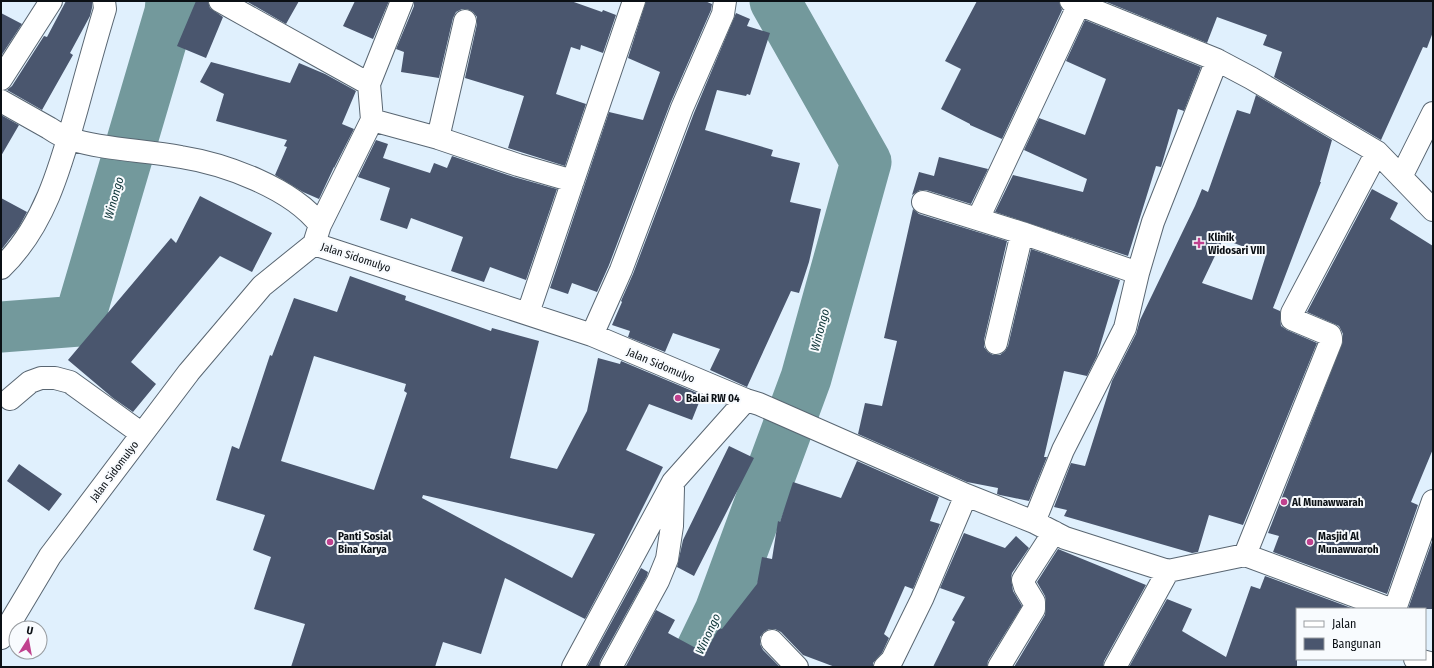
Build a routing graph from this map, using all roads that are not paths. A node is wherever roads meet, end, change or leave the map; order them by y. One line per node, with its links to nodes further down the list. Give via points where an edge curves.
1 (51, 1): 10 (street)
2 (104, 1): 16 (street, via 105,9)
3 (220, 1): 11 (street)
4 (402, 1): 11 (street)
5 (634, 1): 19 (street)
6 (725, 1): 28 (street, via 723,14 682,108 621,270)
7 (1075, 3): 9 (street); 22 (street)
8 (465, 21): 15 (street)
9 (1217, 60): 17 (street); 26 (street, via 1153,222)
10 (1, 79)
11 (369, 84): 14 (street)
12 (1, 101): 16 (street)
13 (1433, 113): 18 (street)
14 (372, 120): 15 (street); 24 (street)
15 (438, 138): 19 (street)
16 (68, 139): 24 (street, via 105,148 182,157 252,178 312,214); 25 (street, via 56,179 34,225 12,257)
17 (1377, 152): 18 (street); 38 (street, via 1292,313 1292,319 1295,321 1330,335 1331,338)
18 (1401, 177): 21 (street)
19 (573, 181): 27 (street)
20 (923, 202): 22 (street)
21 (1433, 210)
22 (978, 219): 23 (street)
23 (1022, 233): 26 (street); 29 (street)
24 (317, 234): 27 (street, Jalan Sidomulyo); 32 (street, Jalan Sidomulyo, via 262,286 189,372)
25 (1, 268)
26 (1138, 273): 36 (street, via 1125,328 1063,450)
27 (528, 313): 28 (street, Jalan Sidomulyo)
28 (592, 335): 31 (street, Jalan Sidomulyo)
29 (996, 343)
30 (10, 399): 32 (street, via 30,382 41,378 55,378 70,382)
31 (753, 402): 33 (street); 34 (street, Jalan Sidomulyo)
32 (142, 434): 42 (street, Jalan Sidomulyo, via 50,556)
33 (673, 482): 46 (street); 47 (street, via 668,559)
34 (966, 495): 36 (street, Jalan Sidomulyo); 49 (street, via 922,599 892,660)
35 (1433, 501): 41 (street)
36 (1034, 522): 37 (street, Jalan Sidomulyo)
37 (1054, 532): 39 (street, Jalan Sidomulyo, via 1065,538); 50 (street, via 1023,580 1034,602 1034,609)
38 (1245, 555): 39 (street); 40 (street)
39 (1168, 572): 51 (street)
40 (1387, 608)
41 (1395, 608)
42 (1, 638)
43 (772, 641): 48 (street)
44 (1419, 660): 45 (street)
45 (1433, 664)
46 (573, 667)
47 (611, 667)
48 (797, 667)
49 (885, 667)
50 (999, 667)
51 (1115, 667)

